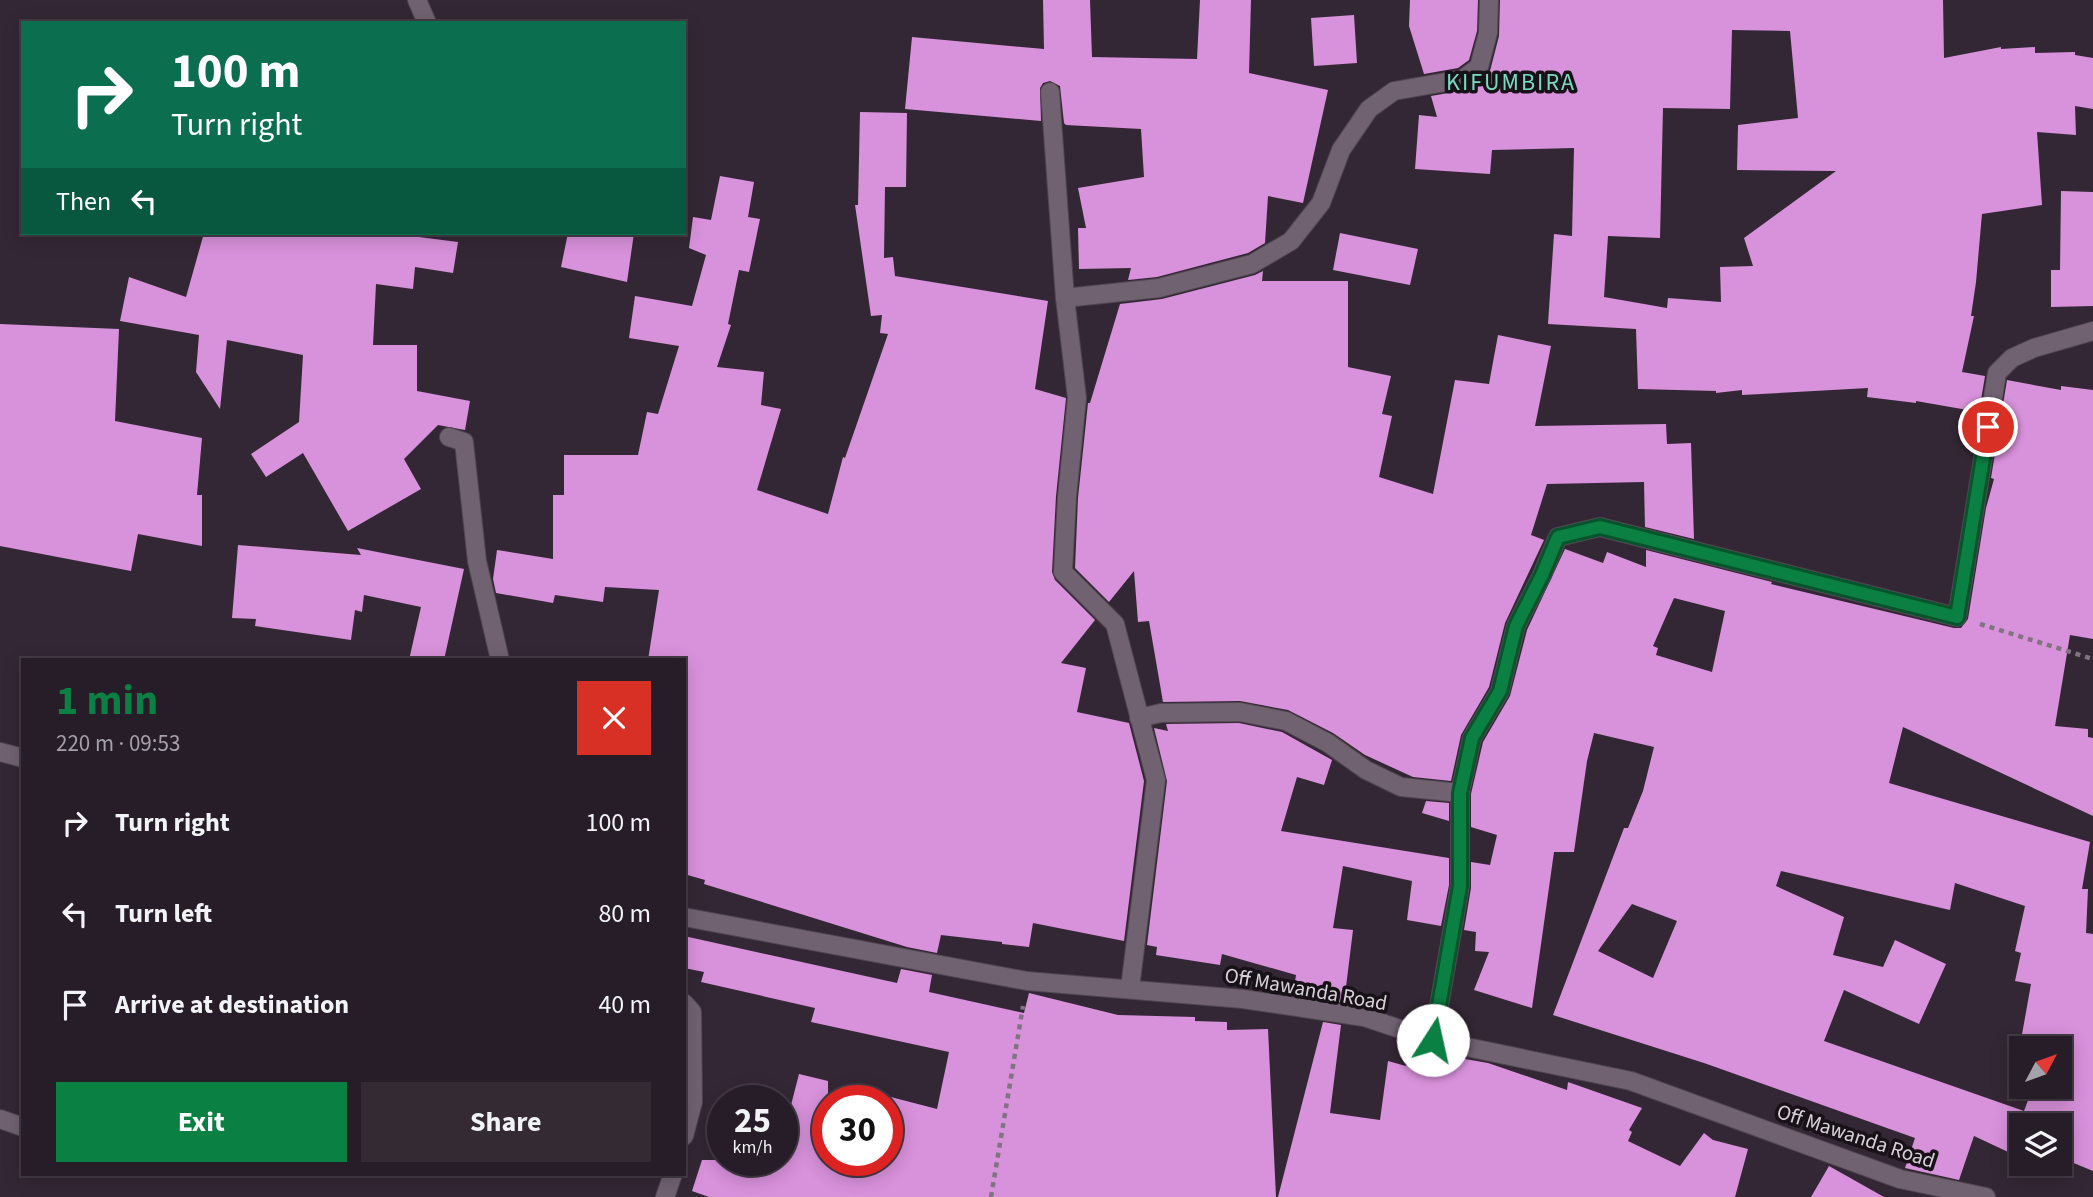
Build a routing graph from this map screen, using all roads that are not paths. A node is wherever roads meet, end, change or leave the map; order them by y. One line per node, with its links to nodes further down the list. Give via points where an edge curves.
1 (417, 0): 3 (street)
2 (1489, 0): 5 (street, via 1488,33 1479,67 1463,79 1394,91 1369,109 1341,150 1321,203 1291,241 1252,264 1159,288)
3 (426, 21)
4 (1050, 92): 5 (street)
5 (1065, 298): 9 (street, via 1077,398 1063,572 1115,624)
6 (2093, 331): 12 (street, via 2034,348 2012,358 1997,373 1957,617 1600,527 1558,537 1516,626 1500,691 1472,738)
7 (449, 437): 8 (street, via 464,442 477,561)
8 (500, 658)
9 (1139, 718): 12 (street, via 1161,713 1240,712 1286,721 1402,787); 14 (street, via 1156,780)
10 (0, 752): 11 (street)
11 (21, 757)
12 (1460, 793): 16 (street, via 1460,886)
13 (686, 917): 14 (street, Off Mawanda Road, via 1027,981)
14 (1130, 988): 16 (street, Off Mawanda Road, via 1364,1017)
15 (686, 1005): 17 (street, via 692,1012)
16 (1433, 1040): 23 (street, Off Mawanda Road, via 1631,1081 1900,1179)
17 (689, 1102): 19 (street)
18 (0, 1119): 20 (street)
19 (686, 1122)
20 (21, 1125)
21 (672, 1176): 22 (street)
22 (665, 1197)
23 (1986, 1197)

